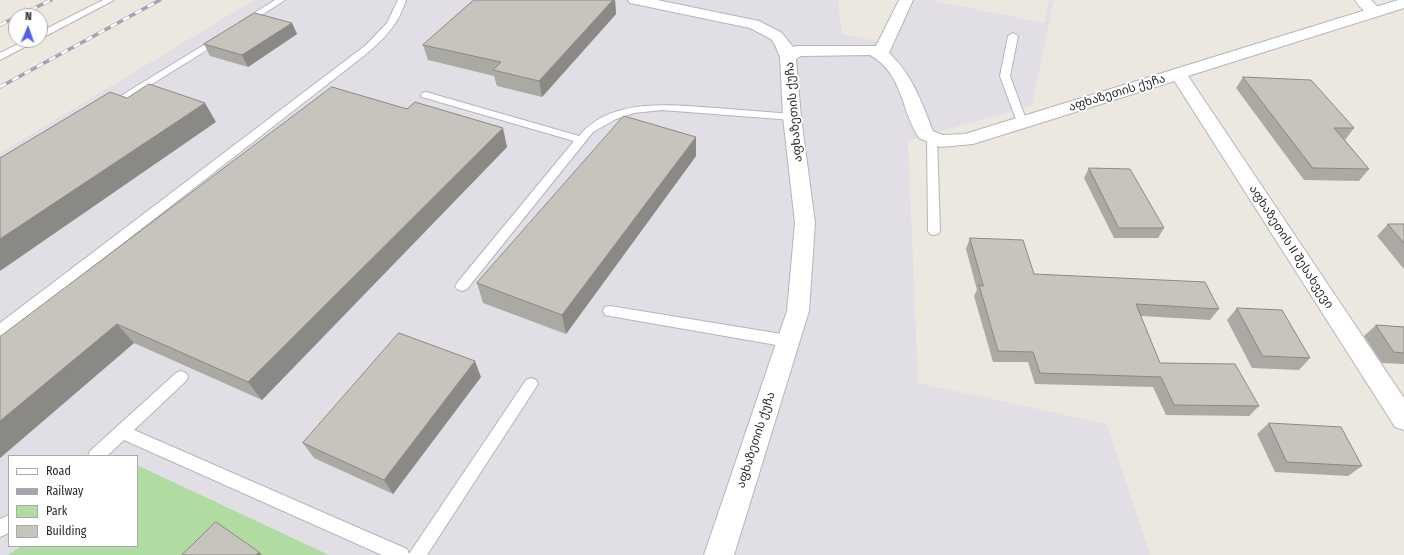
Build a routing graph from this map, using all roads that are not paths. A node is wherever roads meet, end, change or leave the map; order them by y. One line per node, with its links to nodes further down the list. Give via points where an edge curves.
1 (110, 0): 9 (lane)
2 (281, 0): 17 (lane)
3 (402, 0): 25 (lane, via 388,31 362,53)
4 (638, 0): 14 (street, via 754,24 778,37 785,46)
5 (906, 0): 12 (street)
6 (1362, 0): 8 (street)
7 (1404, 3): 8 (street, აფხაზეთის ქუჩა)
8 (1375, 12): 15 (street, აფხაზეთის ქუჩა)
9 (48, 32)
10 (1012, 36): 19 (lane, via 1005,76)
11 (17, 48): 13 (lane)
12 (881, 53): 14 (street, აფხაზეთის ქუჩა, via 872,50 798,51); 20 (street, via 903,79 925,134)
13 (0, 57)
14 (788, 58): 18 (street, აფხაზეთის ქუჩა)
15 (1178, 74): 19 (street, აფხაზეთის ქუჩა); 29 (street, აფხაზეთის II შესახვევი)
16 (426, 95): 21 (lane)
17 (100, 112)
18 (792, 117): 21 (lane, via 662,108 632,110 589,130); 26 (street, აფხაზეთის ქუჩა, via 805,223 798,311)
19 (1022, 122): 20 (street, აფხაზეთის ქუჩა, via 966,140 940,141)
20 (932, 137): 22 (lane)
21 (581, 140): 23 (lane)
22 (934, 231)
23 (462, 286)
24 (610, 311): 26 (lane)
25 (0, 331)
26 (788, 341): 34 (street, აფხაზეთის ქუჩა)
27 (181, 377): 30 (lane)
28 (531, 384): 33 (lane)
29 (1404, 419)
30 (122, 432): 31 (lane); 32 (lane)
31 (97, 455)
32 (401, 555)
33 (417, 555)
34 (719, 555)

